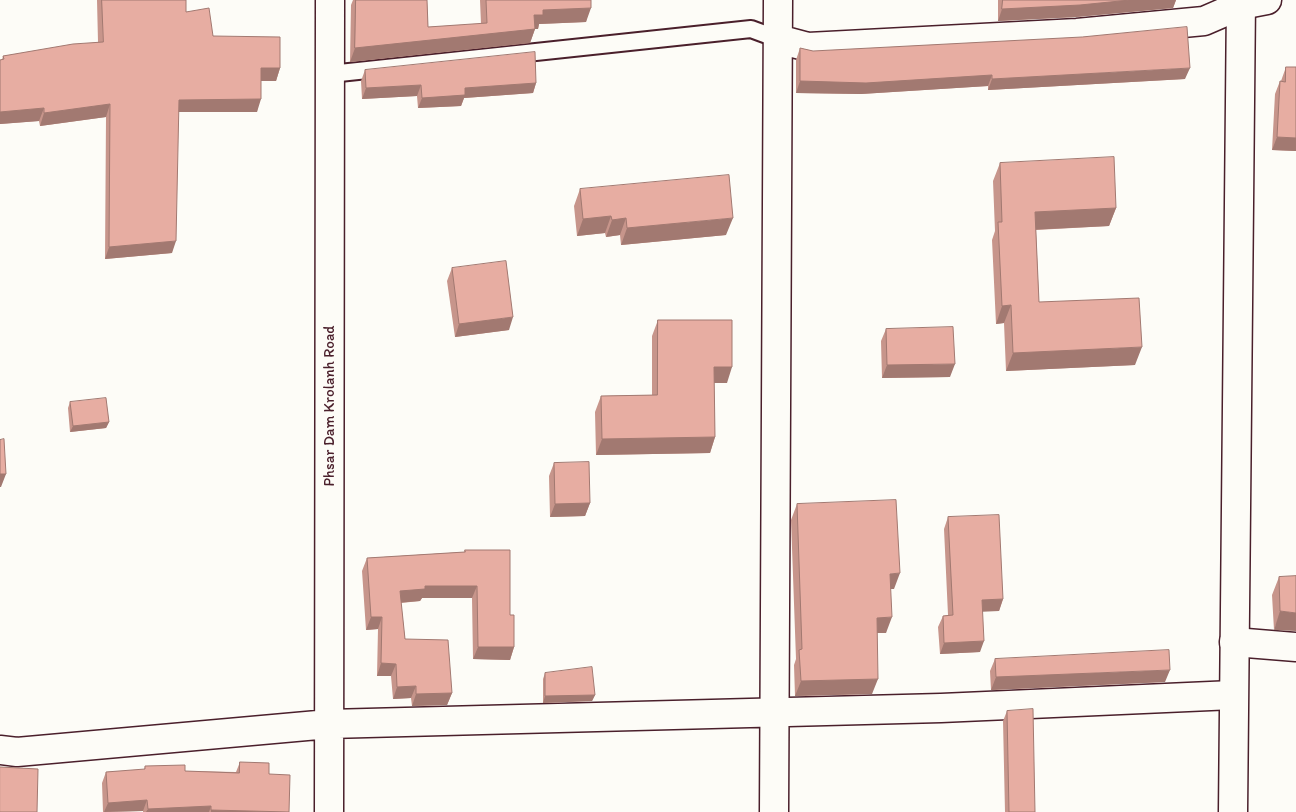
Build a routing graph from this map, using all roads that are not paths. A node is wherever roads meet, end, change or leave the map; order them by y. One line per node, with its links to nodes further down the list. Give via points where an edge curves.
1 (330, 0): 5 (street, Phsar Dam Krolanh Road)
2 (778, 0): 4 (street)
3 (1250, 2): 4 (street, via 1204,21 1077,33 808,47); 6 (street)
4 (778, 39): 5 (lane, via 750,29); 9 (street)
5 (330, 74): 10 (street, Phsar Dam Krolanh Road)
6 (1234, 642): 7 (street); 8 (street)
7 (1296, 647)
8 (1233, 695): 9 (street); 14 (street)
9 (776, 712): 10 (street); 13 (street)
10 (330, 724): 11 (street, via 17,752); 12 (street, Phsar Dam Krolanh Road)
11 (0, 750)
12 (329, 812)
13 (774, 812)
14 (1233, 812)

